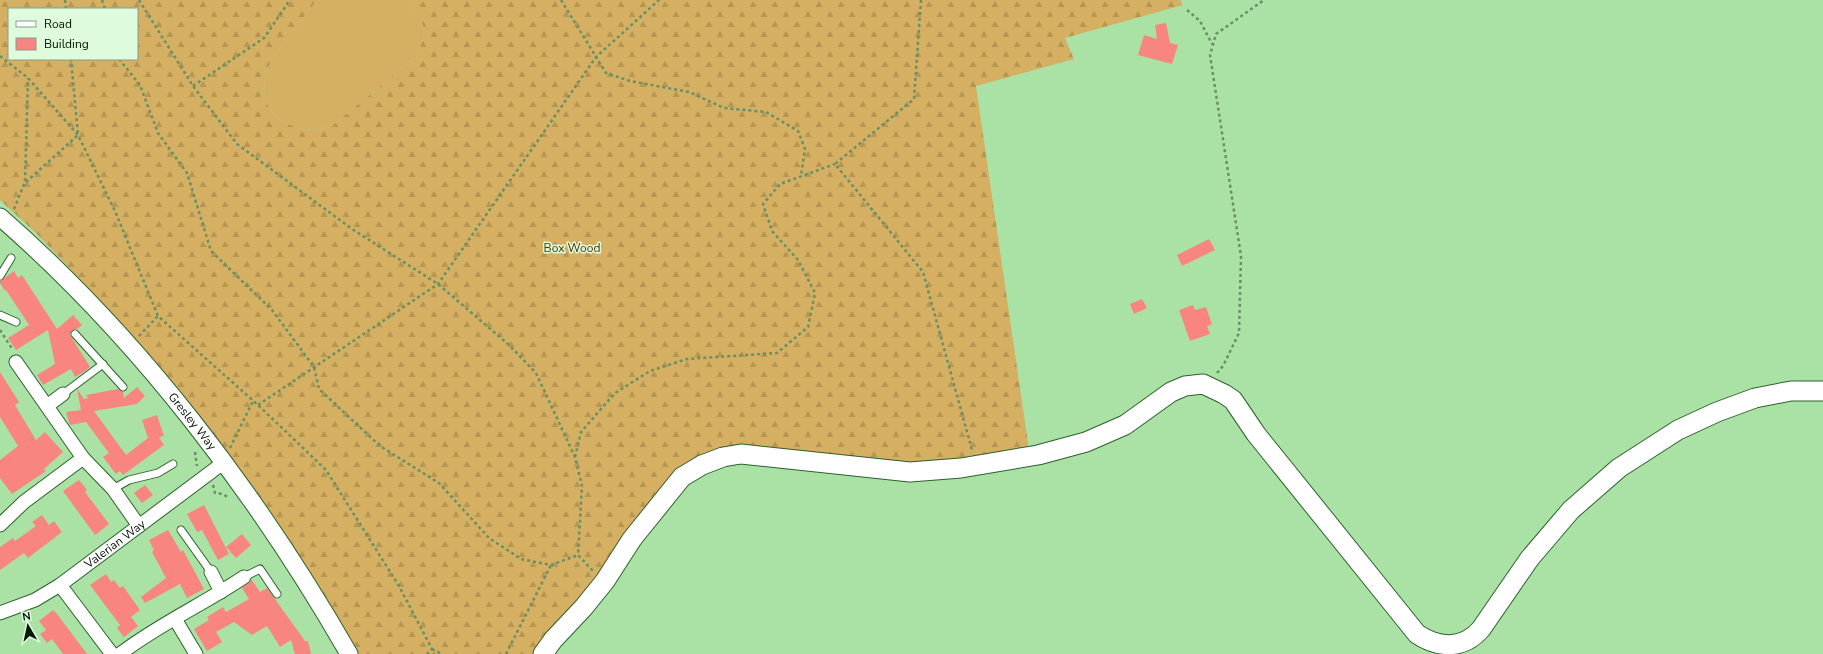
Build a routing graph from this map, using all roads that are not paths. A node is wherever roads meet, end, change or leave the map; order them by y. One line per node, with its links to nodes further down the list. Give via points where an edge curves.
1 (4, 221): 14 (street, Gresley Way, via 84,297 180,406)
2 (11, 258): 3 (lane)
3 (0, 276)
4 (0, 315): 5 (lane)
5 (16, 322)
6 (75, 334): 8 (lane)
7 (16, 362): 12 (street)
8 (103, 364): 9 (lane); 11 (lane)
9 (123, 387)
10 (1823, 391): 31 (main road, via 1792,391 1755,398 1717,412 1678,430 1619,468 1571,510 1535,552 1473,638 1461,643 1448,645 1428,642 1417,634 1256,434 1233,400 1203,384 1185,386 1171,392 1125,425 1086,442 1038,455 977,465 910,472 741,454 702,465 682,477 632,539 605,581 552,640)
11 (63, 394): 12 (street)
12 (47, 406): 13 (street)
13 (83, 458): 16 (street); 17 (street, via 24,502)
14 (223, 463): 18 (street, Valerian Way); 30 (street, Gresley Way, via 286,551)
15 (173, 464): 16 (lane, via 158,473 129,480)
16 (113, 489): 18 (street)
17 (0, 525)
18 (139, 526): 22 (street, Valerian Way)
19 (181, 530): 20 (lane)
20 (211, 572): 23 (street)
21 (244, 576): 23 (street); 24 (lane, via 260,569)
22 (60, 584): 25 (street, Valerian Way, via 35,600); 27 (street)
23 (221, 592): 26 (street)
24 (277, 594)
25 (0, 613)
26 (175, 618): 28 (street); 29 (street)
27 (112, 654)
28 (120, 654)
29 (196, 654)
30 (349, 654)
31 (543, 654)

